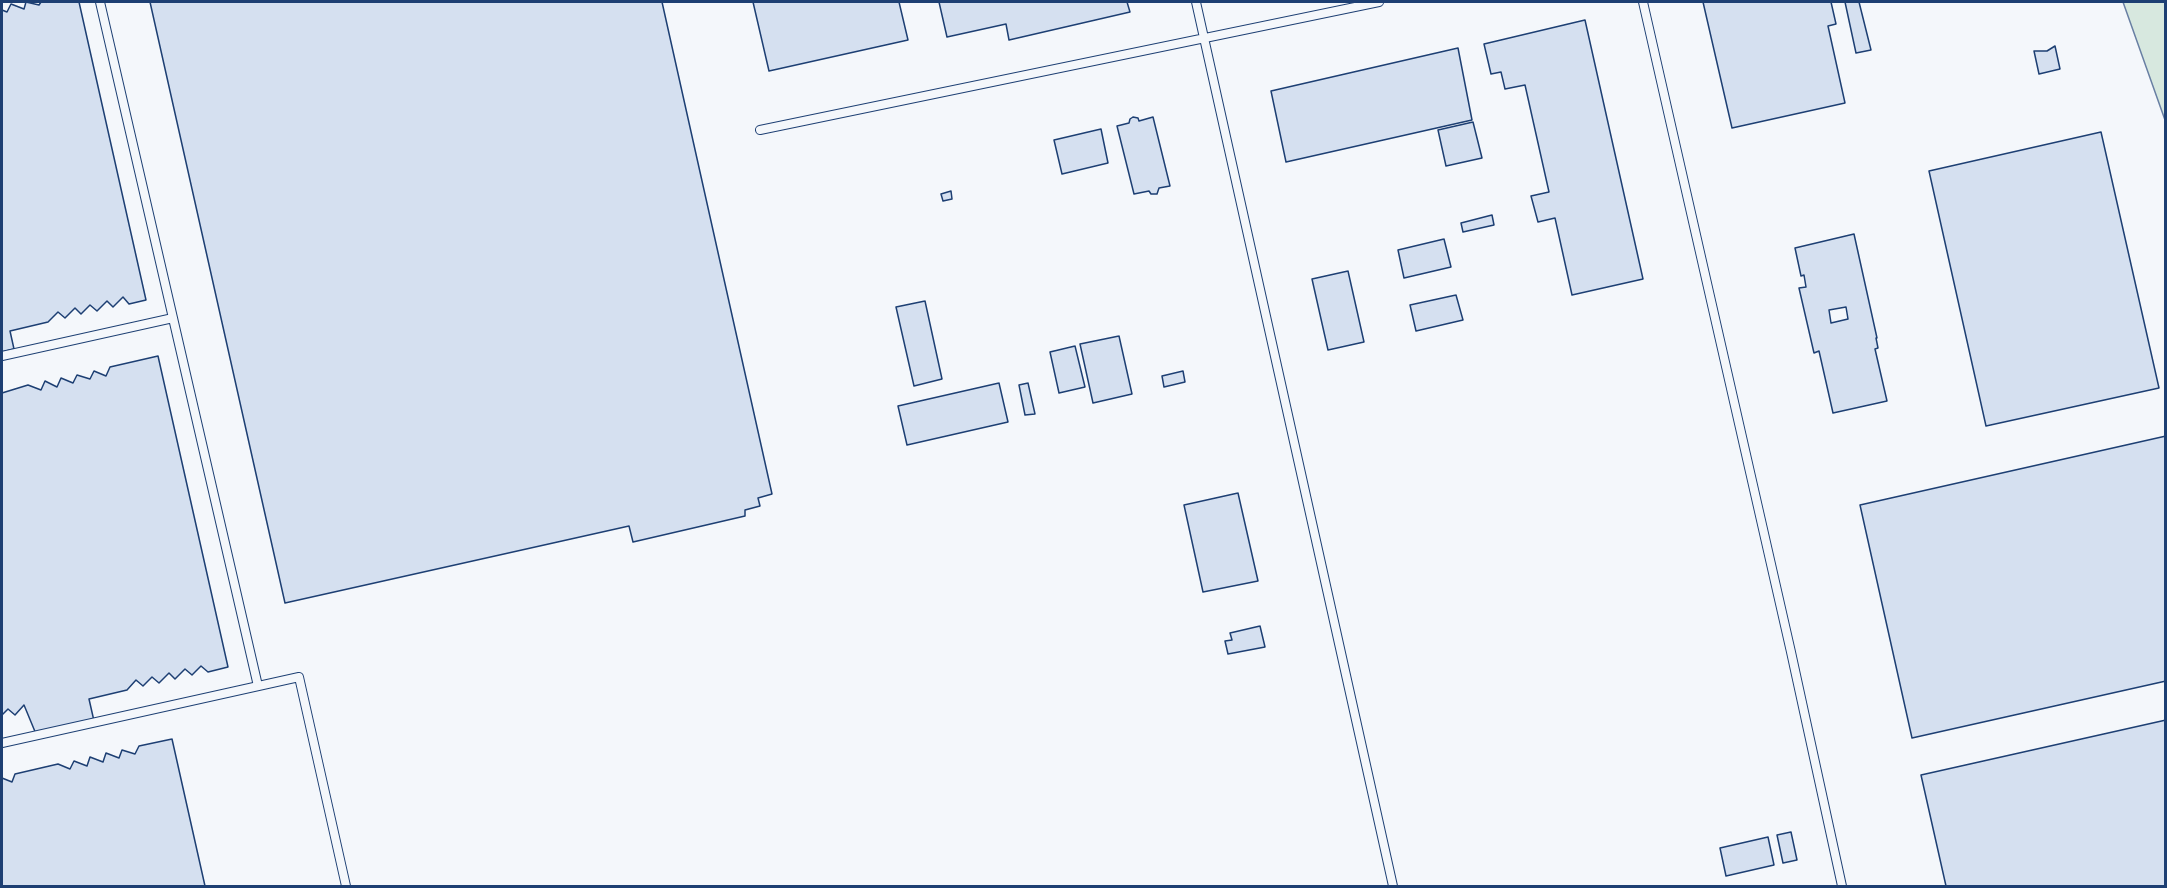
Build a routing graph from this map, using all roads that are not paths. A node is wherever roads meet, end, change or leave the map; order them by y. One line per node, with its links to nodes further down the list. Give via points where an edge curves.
1 (100, 2): 7 (lane)
2 (1196, 2): 5 (lane)
3 (1379, 2): 5 (lane)
4 (1643, 2): 13 (lane)
5 (1204, 38): 6 (lane); 12 (lane)
6 (760, 130)
7 (173, 318): 8 (lane); 9 (lane)
8 (2, 356)
9 (258, 686): 10 (lane); 11 (lane, via 299,677)
10 (2, 743)
11 (346, 886)
12 (1393, 886)
13 (1842, 886)

